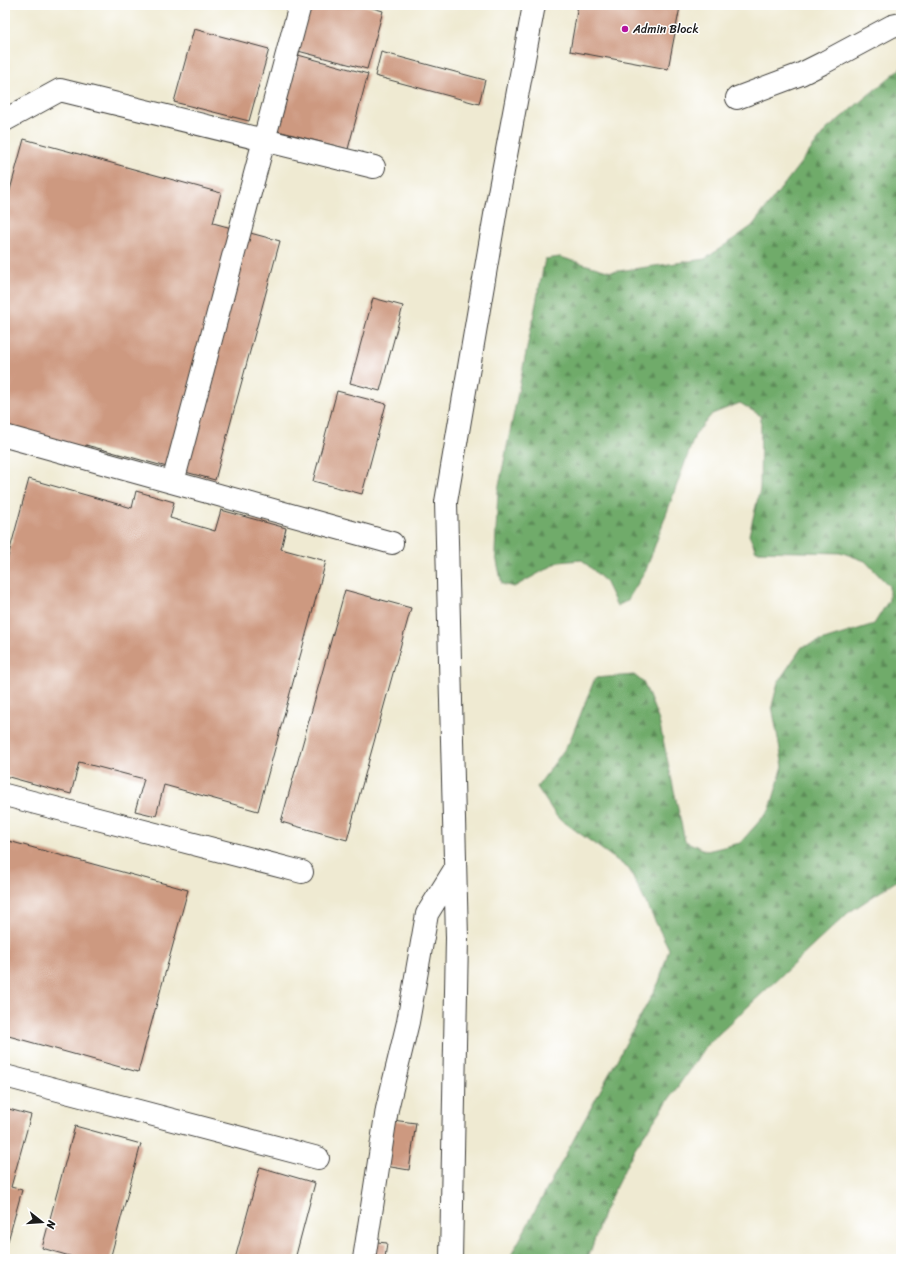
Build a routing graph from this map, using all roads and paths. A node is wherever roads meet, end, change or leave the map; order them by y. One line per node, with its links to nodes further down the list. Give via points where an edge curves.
1 (300, 5): 6 (street)
2 (534, 5): 12 (street, via 446,502)
3 (901, 24): 4 (street, via 892,26 801,74)
4 (737, 98)
5 (5, 120): 6 (street, via 60,90)
6 (265, 140): 7 (street); 9 (street)
7 (374, 167)
8 (5, 436): 9 (street)
9 (173, 482): 10 (street)
10 (392, 542)
11 (5, 795): 13 (street)
12 (455, 869): 16 (street, via 427,914 408,1022 387,1109); 17 (street, via 457,938)
13 (302, 872)
14 (5, 1076): 15 (street)
15 (318, 1158)
16 (364, 1259)
17 (452, 1259)

